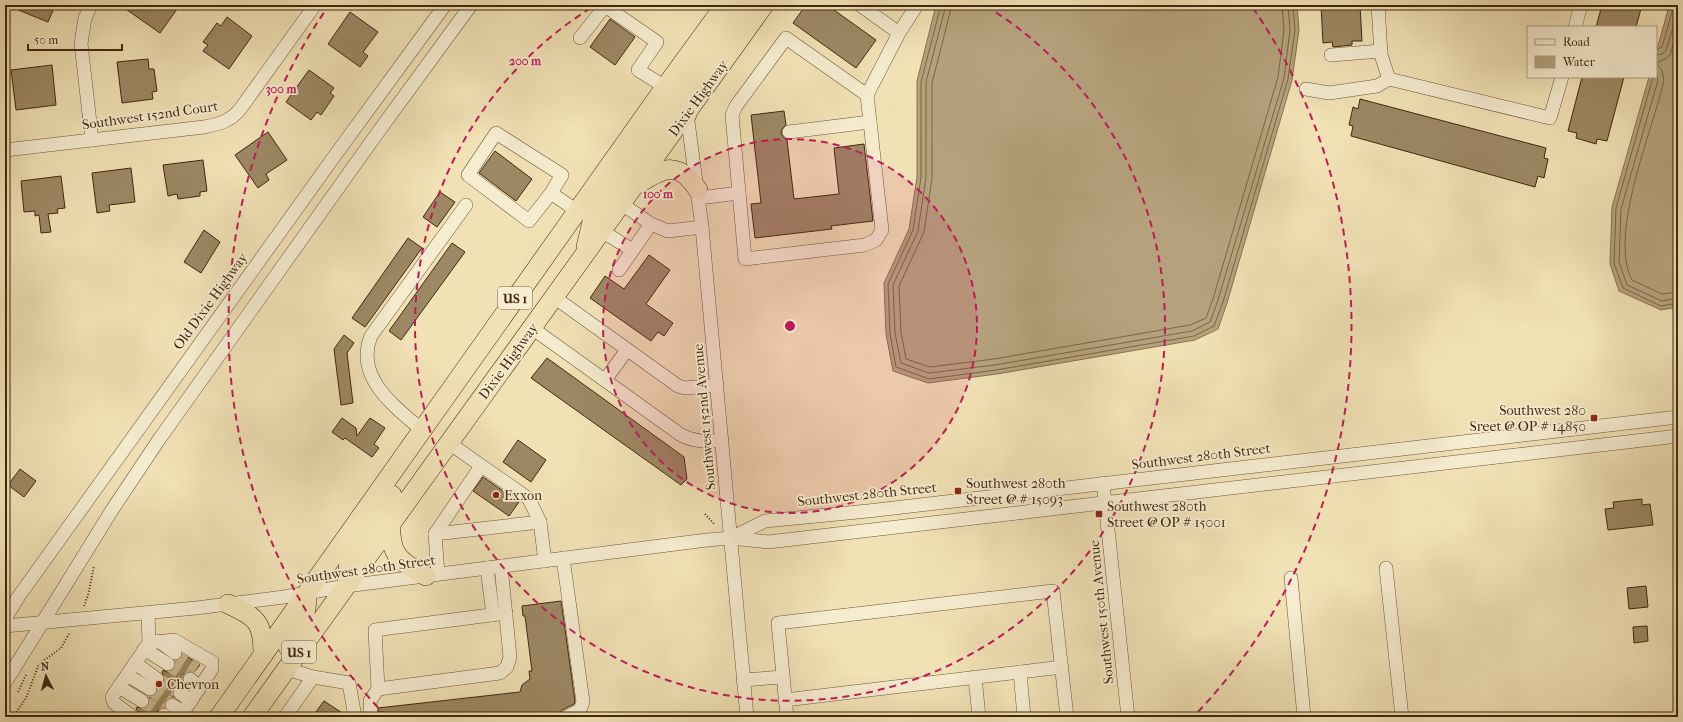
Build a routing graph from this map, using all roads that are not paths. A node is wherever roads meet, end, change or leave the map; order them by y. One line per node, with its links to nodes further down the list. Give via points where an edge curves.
1 (91, 5): 25 (street, via 85,18 81,44)
2 (315, 5): 25 (street, Southwest 152nd Court, via 232,118 220,124 204,127)
3 (445, 5): 80 (street, Old Dixie Highway, via 220,315)
4 (472, 5): 81 (street, via 162,435 101,527)
5 (726, 5): 19 (highway, US 1)
6 (743, 5): 22 (highway, via 685,87)
7 (764, 5): 22 (highway, Dixie Highway / US 1)
8 (860, 5): 13 (street)
9 (917, 5): 13 (street)
10 (1378, 5): 15 (street)
11 (1581, 5): 12 (street)
12 (1575, 26)
13 (899, 33): 21 (street)
14 (580, 38): 19 (street, via 605,6 657,42 638,70)
15 (1381, 51): 16 (street); 18 (street)
16 (1331, 55)
17 (1562, 78): 18 (street, via 1550,118)
18 (1389, 79): 20 (street, via 1377,86 1329,93)
19 (664, 88): 33 (highway, US 1); 38 (highway, via 670,103 666,113 593,218)
20 (1306, 89)
21 (867, 95): 23 (street); 30 (street, via 786,38 732,115)
22 (687, 114): 27 (highway, Dixie Highway / US 1); 29 (street, Southwest 152nd Avenue)
23 (870, 122): 24 (street); 30 (street, via 882,230 876,240 865,245 745,259)
24 (789, 132)
25 (92, 140): 26 (street, Southwest 152nd Court)
26 (5, 150)
27 (635, 186): 29 (highway, via 657,172 674,170 690,178); 31 (highway, Dixie Highway / US 1)
28 (551, 192): 28 (street, via 562,175 496,133 468,175 529,220); 33 (street)
29 (698, 194): 30 (street); 35 (street, Southwest 152nd Avenue)
30 (739, 194)
31 (622, 204): 34 (street); 36 (highway, Dixie Highway / US 1)
32 (466, 205): 47 (street, via 368,343 368,360 377,387)
33 (577, 211): 47 (highway, US 1)
34 (651, 224): 35 (street, via 668,231); 37 (street)
35 (702, 227): 44 (street, Southwest 152nd Avenue)
36 (602, 231): 37 (street); 38 (highway, Dixie Highway / US 1)
37 (632, 250): 39 (street)
38 (584, 256): 40 (highway, Dixie Highway / US 1)
39 (618, 270)
40 (554, 297): 41 (highway, Dixie Highway / US 1); 42 (street)
41 (532, 328): 43 (street); 51 (highway, Dixie Highway / US 1)
42 (627, 350): 43 (street); 44 (street, via 678,386 685,388)
43 (604, 380): 49 (street, via 687,438 704,442)
44 (717, 385): 49 (street, Southwest 152nd Avenue)
45 (1678, 417): 46 (street, Southwest 280th Street)
46 (1611, 424): 50 (street, Southwest 280th Street); 52 (street)
47 (422, 430): 74 (highway, via 427,444 352,553); 75 (highway, US 1)
48 (1678, 436): 52 (street, Southwest 280th Street)
49 (722, 440): 66 (street, Southwest 152nd Avenue)
50 (1468, 441): 53 (street, Southwest 280th Street); 54 (street)
51 (449, 443): 55 (street); 62 (highway, Dixie Highway / US 1)
52 (1616, 443): 54 (street, Southwest 280th Street)
53 (1307, 460): 56 (street); 57 (street, Southwest 280th Street)
54 (1472, 460): 56 (street, Southwest 280th Street)
55 (481, 466): 63 (street, via 529,499); 65 (street)
56 (1310, 479): 59 (street, Southwest 280th Street)
57 (1103, 483): 58 (street, Southwest 280th Street); 59 (street, Southwest 150th Avenue)
58 (979, 497): 60 (street, Southwest 280th Street); 61 (street)
59 (1105, 503): 61 (street, Southwest 280th Street); 117 (street, Southwest 150th Avenue)
60 (868, 511): 64 (street); 66 (street, Southwest 280th Street, via 765,521)
61 (981, 517): 64 (street, Southwest 280th Street)
62 (392, 522): 72 (highway, via 391,542 397,557 407,566); 74 (highway, Dixie Highway / US 1)
63 (540, 522): 65 (street); 68 (street)
64 (870, 530): 66 (street, Southwest 280th Street, via 768,542)
65 (434, 534): 72 (street)
66 (731, 538): 67 (street, Southwest 280th Street); 95 (street, Southwest 152nd Avenue)
67 (563, 558): 68 (street, Southwest 280th Street); 111 (street, via 583,702 580,710)
68 (545, 561): 69 (street, Southwest 280th Street)
69 (501, 566): 70 (street, Southwest 280th Street); 78 (street)
70 (487, 568): 72 (street, Southwest 280th Street); 79 (street)
71 (1386, 568): 119 (street)
72 (432, 575): 74 (street, Southwest 280th Street)
73 (1291, 578): 118 (street)
74 (346, 586): 75 (street, Southwest 280th Street); 89 (highway, Dixie Highway / US 1)
75 (307, 593): 76 (street, Southwest 280th Street); 85 (highway, US 1); 106 (highway, via 305,618 298,632)
76 (228, 604): 77 (street, Southwest 280th Street); 85 (highway, via 253,616 258,623 263,640)
77 (148, 613): 81 (street, Southwest 280th Street); 83 (street)
78 (506, 613): 79 (street); 98 (street, via 510,657 507,667 500,673)
79 (493, 615): 98 (street, via 375,630)
80 (5, 619)
81 (43, 624): 82 (street, Southwest 280th Street); 96 (street)
82 (5, 626)
83 (151, 644): 84 (street); 86 (street); 87 (street); 103 (street, via 174,640 212,662 212,669 199,678)
84 (176, 653)
85 (263, 655): 105 (highway, US 1)
86 (135, 663): 91 (street); 91 (street, via 154,684)
87 (168, 664)
88 (1062, 667): 90 (street); 93 (street, via 1053,591 778,623); 116 (street)
89 (287, 669): 92 (street); 107 (highway, Dixie Highway / US 1)
90 (1020, 672): 94 (street); 115 (street)
91 (127, 675): 97 (street)
92 (313, 677): 108 (street); 109 (street, via 349,683)
93 (783, 677): 95 (street); 100 (street)
94 (975, 678): 100 (street); 114 (street)
95 (743, 680): 112 (street, Southwest 152nd Avenue)
96 (5, 683)
97 (119, 686): 101 (street); 104 (street, via 112,697 114,704)
98 (378, 689): 110 (street, via 370,701)
99 (180, 694): 103 (street)
100 (785, 700): 113 (street)
101 (142, 701)
102 (172, 704): 103 (street)
103 (185, 710)
104 (133, 717)
105 (219, 717)
106 (238, 717)
107 (252, 717)
108 (285, 717)
109 (354, 717)
110 (371, 717)
111 (566, 717)
112 (747, 717)
113 (787, 717)
114 (979, 717)
115 (1024, 717)
116 (1067, 717)
117 (1128, 717)
118 (1304, 717)
119 (1402, 717)

